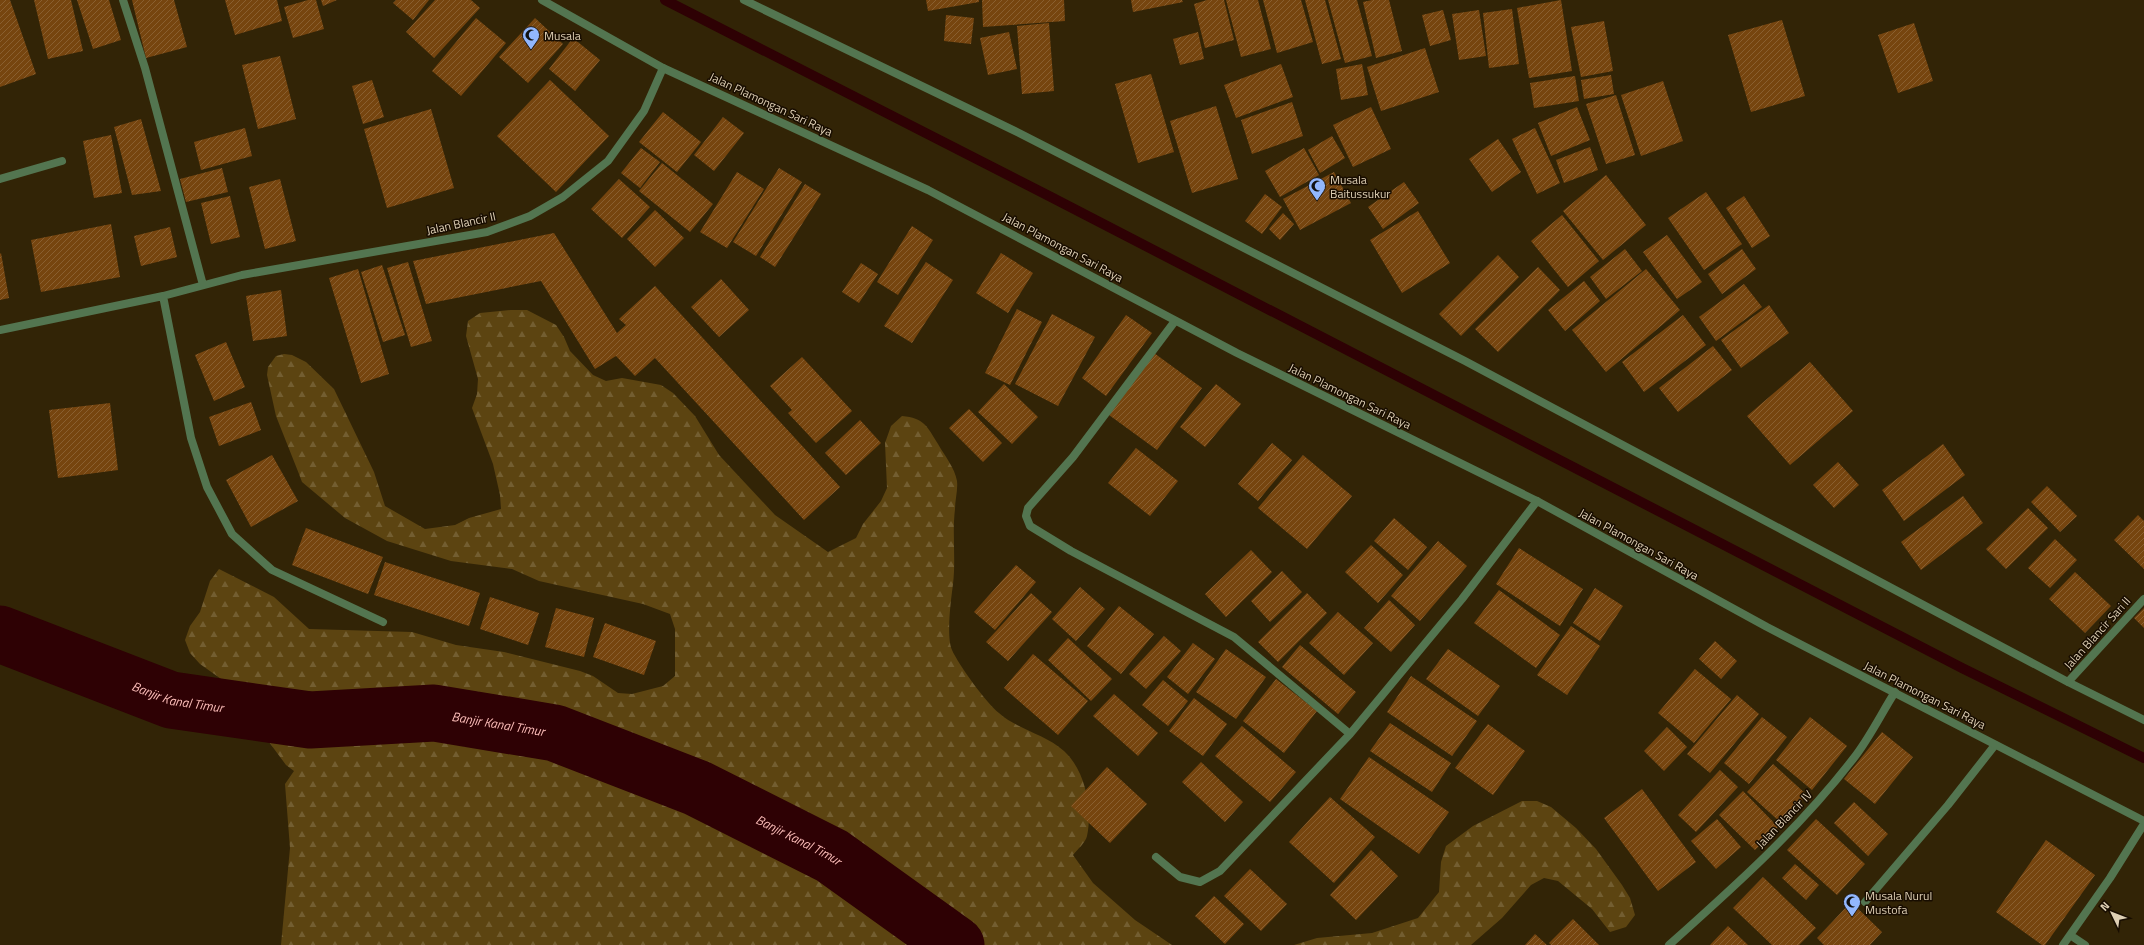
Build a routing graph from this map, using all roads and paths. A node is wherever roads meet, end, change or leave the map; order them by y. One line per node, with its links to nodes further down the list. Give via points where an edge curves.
1 (123, 0): 7 (street, via 145,68)
2 (542, 0): 4 (street, Jalan Plamongan Sari Raya)
3 (744, 0): 14 (street, via 1019,133 1458,358)
4 (663, 68): 7 (street, Jalan Blancir II, via 644,111 608,161 564,196 530,216 487,232 242,275); 9 (street, Jalan Plamongan Sari Raya, via 928,190)
5 (62, 161): 6 (street)
6 (0, 178)
7 (203, 285): 8 (street, Jalan Blancir II)
8 (163, 296): 10 (street, Jalan Blancir II); 13 (street, via 191,438 207,487 232,534 272,570)
9 (1175, 321): 11 (street, Jalan Plamongan Sari Raya); 17 (street, via 1073,457 1028,508 1026,516 1030,526 1071,551 1234,637)
10 (0, 330)
11 (1537, 501): 15 (street, Jalan Plamongan Sari Raya, via 1767,627); 17 (street, via 1462,599)
12 (2144, 599): 14 (street, Jalan Blancir Sari II)
13 (383, 622)
14 (2068, 682): 16 (street)
15 (1895, 692): 18 (street, Jalan Plamongan Sari Raya); 24 (street, Jalan Blancir IV, via 1854,758 1804,818 1740,881)
16 (2144, 720)
17 (1350, 734): 21 (street, via 1220,871 1200,882 1180,876)
18 (1995, 745): 19 (street, Jalan Plamongan Sari Raya); 22 (street, via 1948,805)
19 (2144, 821)
20 (2144, 824): 23 (street)
21 (1156, 857)
22 (1865, 902)
23 (2070, 935): 25 (street); 26 (street)
24 (1668, 945)
25 (2063, 945)
26 (2085, 945)

